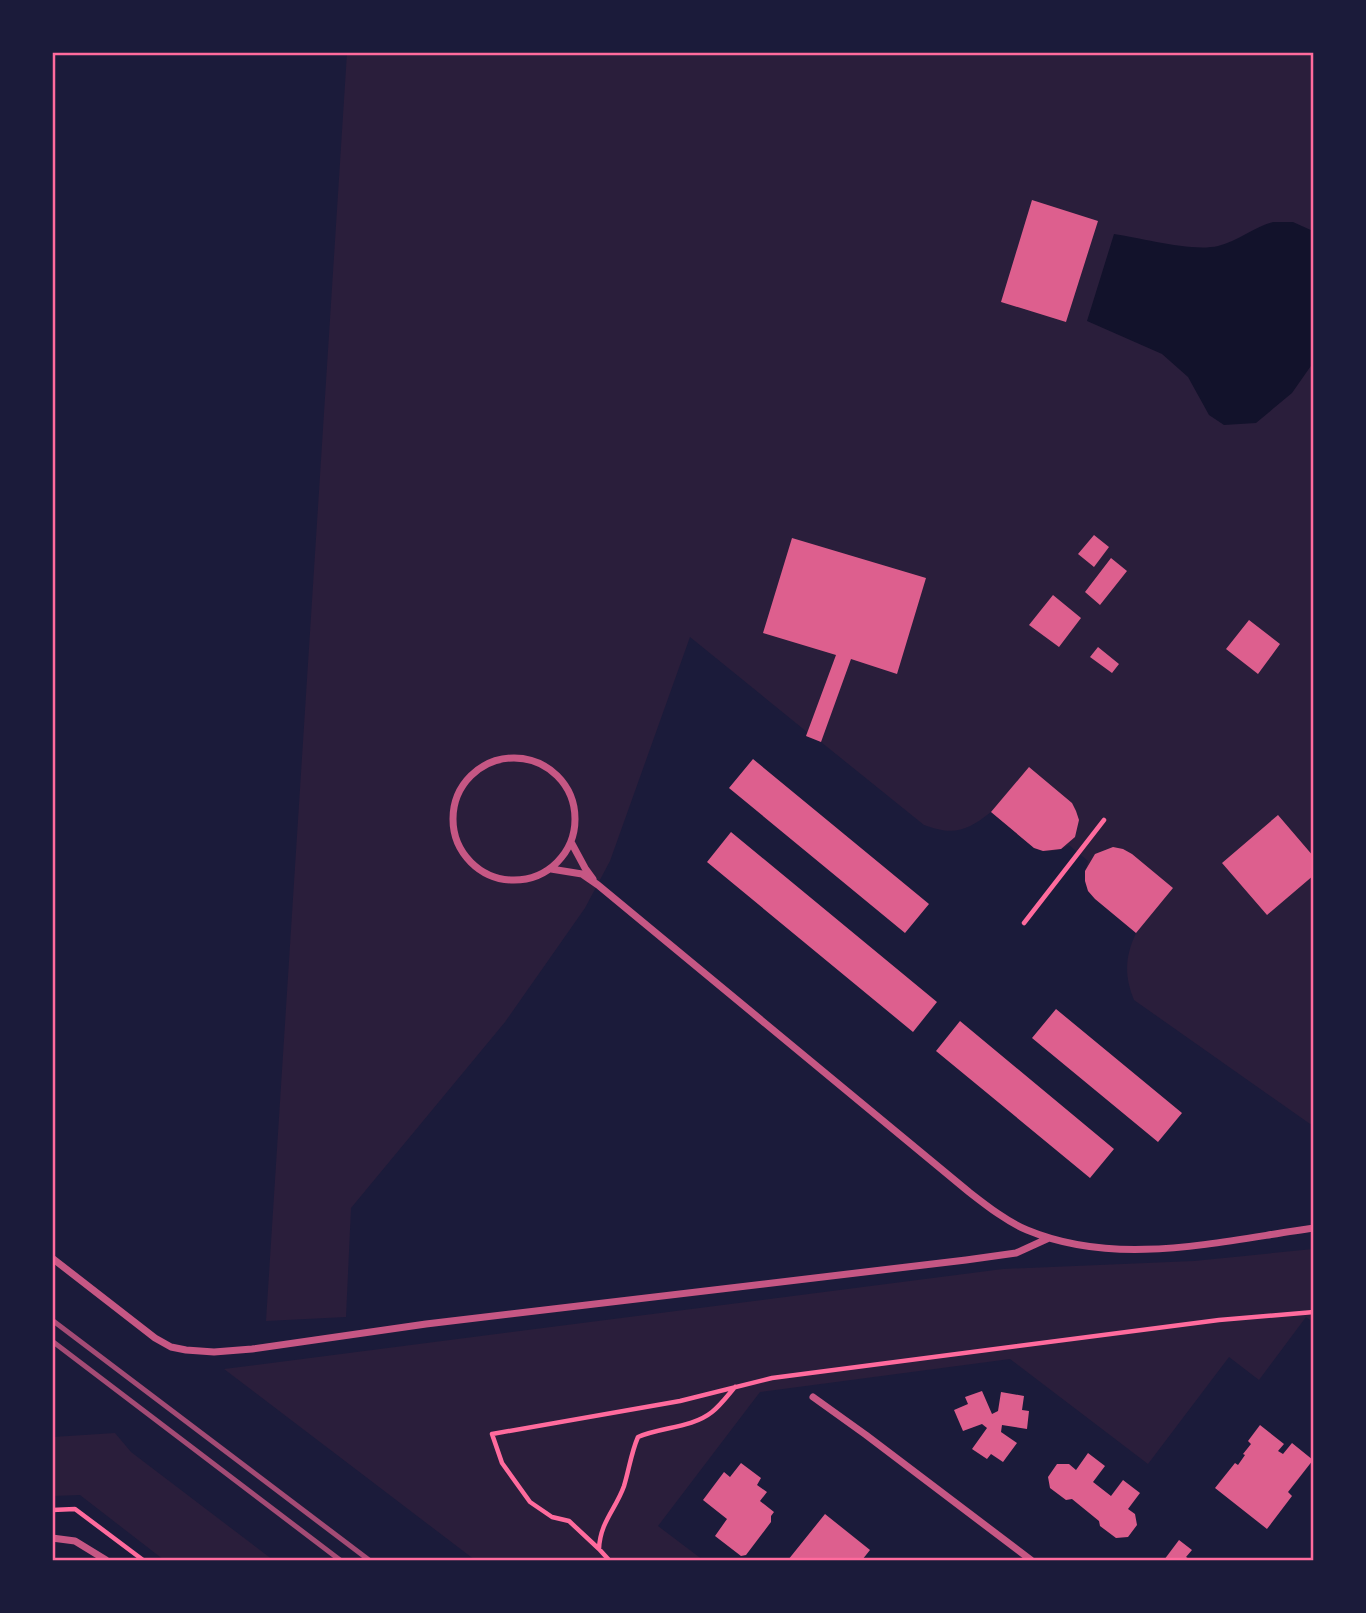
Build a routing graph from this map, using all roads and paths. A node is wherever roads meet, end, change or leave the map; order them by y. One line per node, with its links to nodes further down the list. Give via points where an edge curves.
1 (1104, 820): 5 (path)
2 (571, 842): 3 (street); 3 (street, via 576,825 568,790 544,766 527,759 493,761 465,782 452,815 460,849 470,863 501,880 518,881); 4 (street)
3 (551, 869): 4 (street, via 582,874)
4 (598, 885): 7 (street, via 997,1214)
5 (1024, 923)
6 (1314, 1228): 7 (street, via 1128,1250)
7 (1049, 1238): 8 (street, via 1016,1252 966,1260 214,1352 171,1347 155,1338)
8 (52, 1258)
9 (1314, 1312): 10 (path, via 954,1353)
10 (735, 1387): 14 (path, via 711,1413 638,1437); 14 (path, via 492,1434 502,1463 530,1502 552,1517 569,1521)
11 (813, 1397): 18 (street)
12 (52, 1510): 16 (path, via 75,1509)
13 (52, 1538): 15 (street, via 75,1541)
14 (599, 1549): 17 (path)
15 (106, 1560)
16 (143, 1560)
17 (609, 1560)
18 (1031, 1560)

